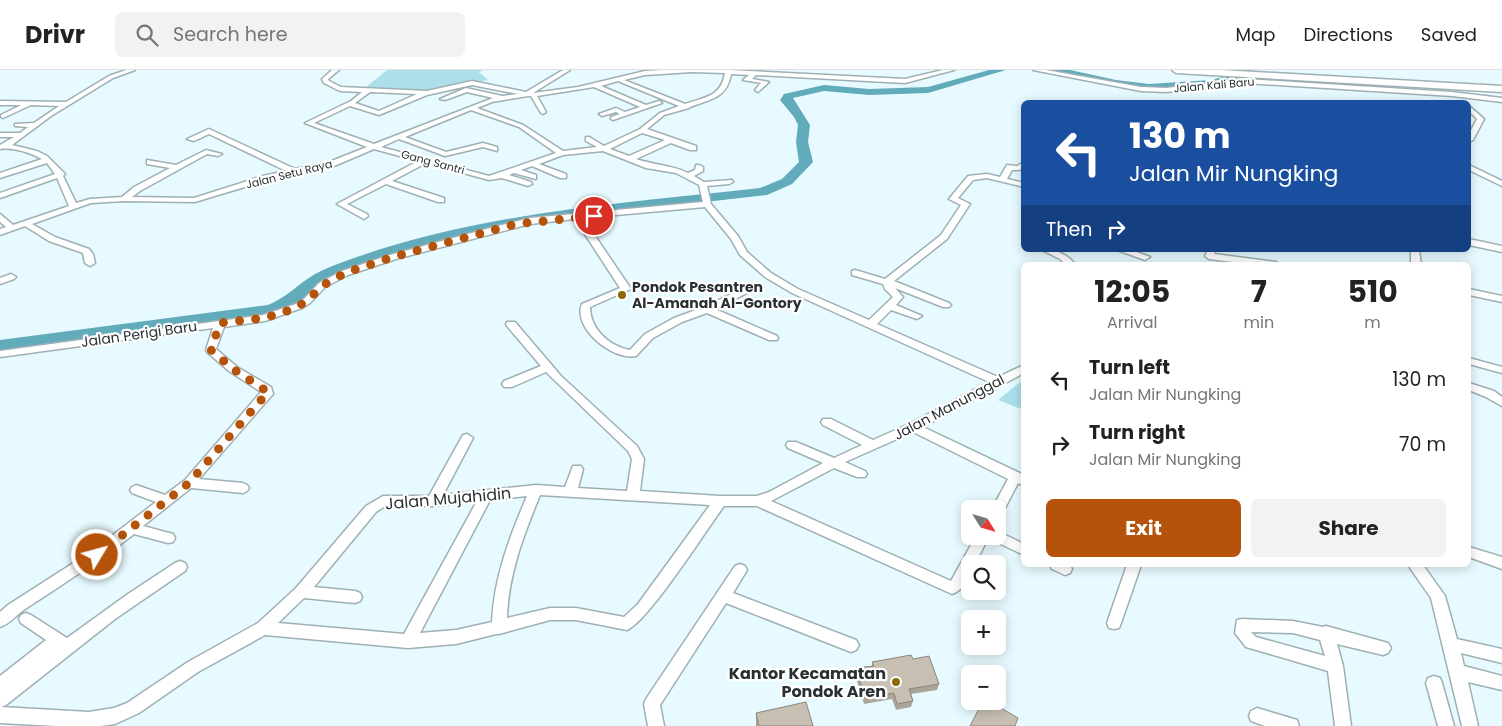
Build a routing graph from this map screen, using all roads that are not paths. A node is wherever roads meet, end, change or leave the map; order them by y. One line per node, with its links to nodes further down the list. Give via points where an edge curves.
1 (132, 70): 32 (street, via 111,77)
2 (336, 70): 18 (street, via 325,79 326,82 340,88)
3 (566, 70): 23 (street, Jalan Setu Raya)
4 (623, 70): 14 (street)
5 (693, 70): 10 (street); 11 (street)
6 (772, 70): 13 (street)
7 (951, 70): 13 (street, via 905,82)
8 (1176, 70): 17 (highway)
9 (1277, 70): 15 (highway)
10 (647, 71): 14 (street)
11 (731, 71): 13 (street); 37 (street, via 722,91)
12 (1037, 71): 21 (street, Jalan Kali Baru, via 1154,90 1246,81)
13 (756, 73): 19 (street, via 746,80 766,82)
14 (620, 79): 16 (street); 37 (street)
15 (1502, 83)
16 (594, 85): 23 (street); 36 (street)
17 (1502, 89)
18 (369, 90): 20 (street); 33 (street)
19 (758, 90)
20 (428, 93): 23 (street, via 469,83); 33 (street, via 380,113)
21 (1452, 94): 26 (street); 27 (street, Jalan Kali Baru)
22 (491, 95): 24 (street); 25 (street, via 466,90); 34 (street)
23 (529, 95): 24 (street, Jalan Setu Raya); 39 (street)
24 (504, 98): 34 (street, Jalan Setu Raya)
25 (443, 99)
26 (1460, 100)
27 (1502, 100)
28 (17, 102): 29 (street); 30 (street); 35 (street)
29 (0, 103)
30 (31, 103): 32 (street); 42 (street)
31 (659, 103): 36 (street)
32 (68, 104): 45 (street)
33 (350, 104): 55 (street, Gang Santri, via 308,123)
34 (470, 106): 50 (street, Jalan Setu Raya); 60 (street, via 521,126)
35 (0, 108)
36 (645, 108): 41 (street)
37 (692, 108): 46 (street, via 659,116)
38 (1471, 110): 49 (street, via 1481,119)
39 (543, 112)
40 (602, 114): 41 (street, via 616,110)
41 (626, 114): 43 (street)
42 (3, 116)
43 (613, 118)
44 (16, 125): 45 (street)
45 (36, 125): 48 (street)
46 (642, 130): 53 (street); 58 (street)
47 (0, 135): 48 (street)
48 (21, 135): 54 (street)
49 (1471, 136)
50 (399, 137): 55 (street, Jalan Setu Raya); 57 (street, via 445,154 484,145)
51 (191, 139): 73 (street, via 209,131)
52 (589, 139): 58 (street)
53 (671, 140): 56 (street); 61 (street)
54 (3, 146): 62 (street, via 39,153)
55 (374, 147): 63 (street, Gang Santri); 73 (street, Jalan Setu Raya, via 331,164)
56 (693, 148)
57 (494, 149)
58 (604, 149): 60 (street); 61 (street)
59 (218, 154): 68 (street, via 206,152)
60 (562, 154): 66 (street)
61 (631, 158): 70 (street)
62 (48, 160): 74 (street); 76 (street)
63 (426, 160): 75 (street, Gang Santri, via 492,178); 80 (street)
64 (150, 162): 68 (street)
65 (670, 163): 70 (street)
66 (533, 164): 72 (street); 77 (street)
67 (1021, 166): 79 (street, via 1010,167)
68 (175, 167): 86 (street)
69 (698, 167): 78 (street, via 699,171)
70 (659, 168): 78 (street)
71 (1471, 168): 84 (street)
72 (512, 170): 75 (street); 75 (street, via 531,180)
73 (294, 172): 86 (street, Jalan Setu Raya, via 257,180 203,199)
74 (61, 174): 85 (street); 89 (street)
75 (502, 175)
76 (0, 176)
77 (563, 176)
78 (689, 176): 82 (street)
79 (1002, 179): 83 (street); 108 (street, via 971,178 954,199 966,204 944,236)
80 (385, 181): 87 (street); 90 (street, via 341,204)
81 (729, 182): 82 (street)
82 (703, 184): 88 (street)
83 (1021, 184)
84 (1502, 184)
85 (0, 196)
86 (124, 198): 89 (street, Jalan Setu Raya)
87 (441, 200)
88 (706, 200): 92 (street, Jalan Perigi Baru); 118 (street, via 743,253 768,275 795,292)
89 (73, 206): 93 (street, Jalan Setu Raya)
90 (364, 216)
91 (0, 217): 94 (street)
92 (578, 217): 114 (street, via 626,289 585,306 584,315 593,334 600,340 632,354 649,336); 116 (street, Jalan Perigi Baru, via 516,224 393,257 345,273 286,312)
93 (25, 223): 94 (street, Jalan Setu Raya); 104 (street, via 52,239 86,251)
94 (12, 228): 95 (street, Jalan Setu Raya)
95 (0, 232)
96 (1471, 242): 97 (street)
97 (1502, 249)
98 (1051, 252): 102 (street)
99 (1128, 252): 101 (street)
100 (1210, 253): 103 (street)
101 (1145, 257)
102 (1068, 262)
103 (1260, 262)
104 (90, 263)
105 (854, 273): 108 (street)
106 (11, 277): 107 (street)
107 (0, 281)
108 (887, 282): 112 (street); 113 (street, via 898,295)
109 (752, 287): 114 (street)
110 (1471, 292): 111 (street)
111 (1502, 299)
112 (946, 305)
113 (890, 306): 115 (street); 118 (street)
114 (708, 309): 119 (street)
115 (917, 316)
116 (220, 323): 120 (street, Jalan Perigi Baru); 138 (street, via 211,350 268,392)
117 (511, 324): 122 (street)
118 (870, 325): 125 (street)
119 (773, 338)
120 (0, 354)
121 (1471, 362): 124 (street)
122 (547, 367): 126 (street); 144 (street, via 633,449 638,460)
123 (1021, 370): 125 (street, Jalan Manunggal)
124 (1502, 370)
125 (996, 382): 130 (street, Jalan Manunggal)
126 (508, 384)
127 (1471, 387): 128 (street)
128 (1502, 402)
129 (827, 422): 133 (street)
130 (913, 427): 133 (street, Jalan Manunggal); 137 (street)
131 (467, 438): 148 (street)
132 (792, 444): 134 (street)
133 (873, 445): 134 (street, Jalan Mujahidin)
134 (835, 462): 136 (street); 145 (street, Jalan Mujahidin, via 774,495)
135 (577, 469): 142 (street)
136 (860, 474)
137 (1020, 479): 146 (street)
138 (189, 483): 139 (street); 147 (street)
139 (243, 488)
140 (136, 490): 147 (street)
141 (536, 490): 142 (street, Jalan Mujahidin); 143 (street, Jalan Mujahidin); 168 (street, via 507,572 499,610)
142 (570, 493): 144 (street, Jalan Mujahidin)
143 (486, 496): 148 (street, Jalan Mujahidin); 170 (street)
144 (633, 496): 149 (street, Jalan Mujahidin)
145 (758, 500): 149 (street, Jalan Mujahidin); 153 (street, via 952,588)
146 (1005, 500)
147 (168, 501): 150 (street)
148 (432, 501): 161 (street, Jalan Mujahidin, via 378,503)
149 (720, 501): 168 (street, via 678,562 631,621 623,624 563,613)
150 (132, 528): 151 (street); 165 (street)
151 (168, 538)
152 (1006, 542): 154 (street)
153 (978, 545)
154 (1021, 549)
155 (1471, 553): 156 (street)
156 (1502, 562)
157 (180, 567): 171 (street)
158 (1133, 567): 166 (street)
159 (1417, 567): 172 (street, via 1435,589)
160 (740, 570): 162 (street)
161 (301, 592): 163 (street); 167 (street, Jalan Mujahidin)
162 (724, 596): 173 (street); 184 (street, via 652,704)
163 (355, 597)
164 (26, 619): 171 (street)
165 (0, 620)
166 (1114, 623)
167 (263, 628): 170 (street); 182 (street, Jalan Mujahidin, via 116,716 89,720)
168 (500, 628): 170 (street, via 456,637)
169 (1326, 633): 174 (street); 176 (street); 176 (street, via 1250,624 1241,628 1251,642)
170 (408, 641)
171 (62, 643): 180 (street); 181 (street)
172 (1451, 644): 175 (street); 177 (street)
173 (851, 645)
174 (1383, 648)
175 (1502, 656)
176 (1336, 666): 186 (street)
177 (1458, 672): 179 (street); 188 (street)
178 (1434, 683): 187 (street)
179 (1502, 683)
180 (0, 686)
181 (0, 700)
182 (0, 715)
183 (1257, 716): 185 (street)
184 (656, 726)
185 (1291, 726)
186 (1343, 726)
187 (1446, 726)
188 (1470, 726)

